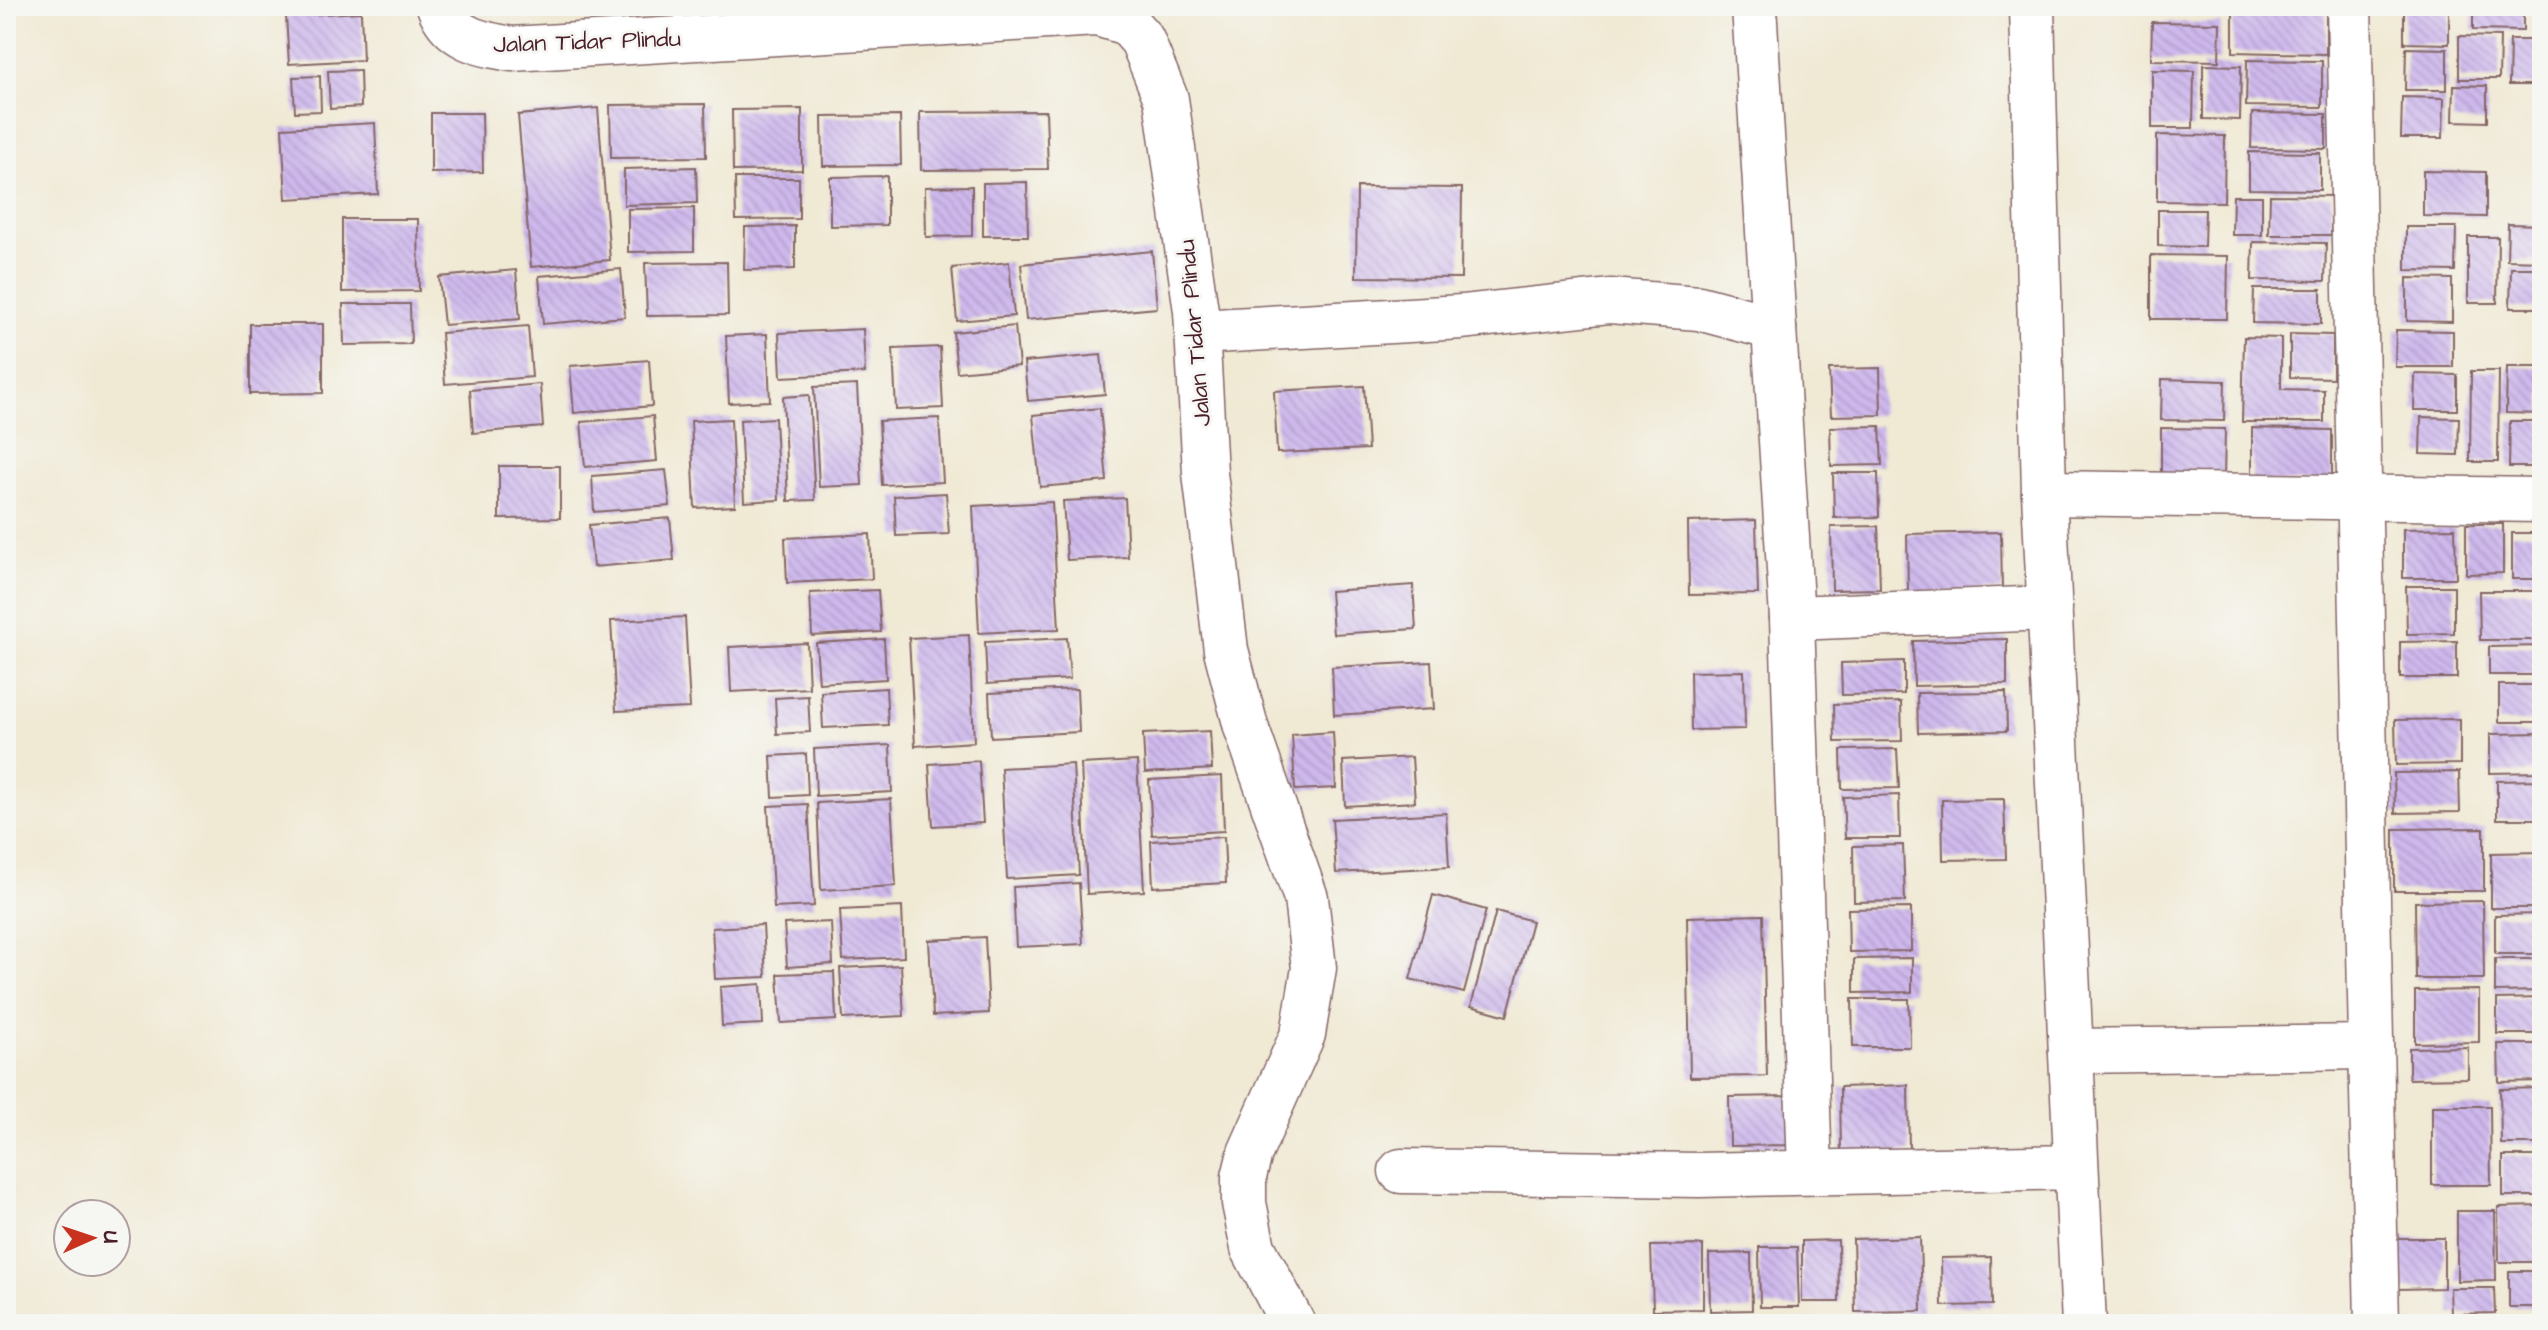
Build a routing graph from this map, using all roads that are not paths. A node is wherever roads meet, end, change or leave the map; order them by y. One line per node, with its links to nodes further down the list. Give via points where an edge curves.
1 (439, 6): 6 (street, Jalan Tidar Plindu, via 454,30 477,44 512,49 1114,16 1142,40 1166,99)
2 (1754, 6): 5 (street)
3 (2032, 6): 7 (street)
4 (2349, 6): 8 (street)
5 (1774, 328): 6 (street, via 1699,308 1610,301 1462,317); 11 (street)
6 (1197, 332): 17 (street, Jalan Tidar Plindu, via 1205,473 1226,650 1246,727 1306,898 1314,968 1303,1034 1244,1177 1253,1248)
7 (2044, 493): 8 (street); 10 (street)
8 (2359, 497): 9 (street); 12 (street)
9 (2542, 500)
10 (2050, 608): 11 (street); 13 (street)
11 (1792, 618): 16 (street)
12 (2371, 1047): 13 (street); 19 (street)
13 (2071, 1051): 14 (street)
14 (2076, 1167): 16 (street); 18 (street)
15 (1401, 1171): 16 (street)
16 (1810, 1172)
17 (1293, 1324)
18 (2084, 1324)
19 (2377, 1324)

